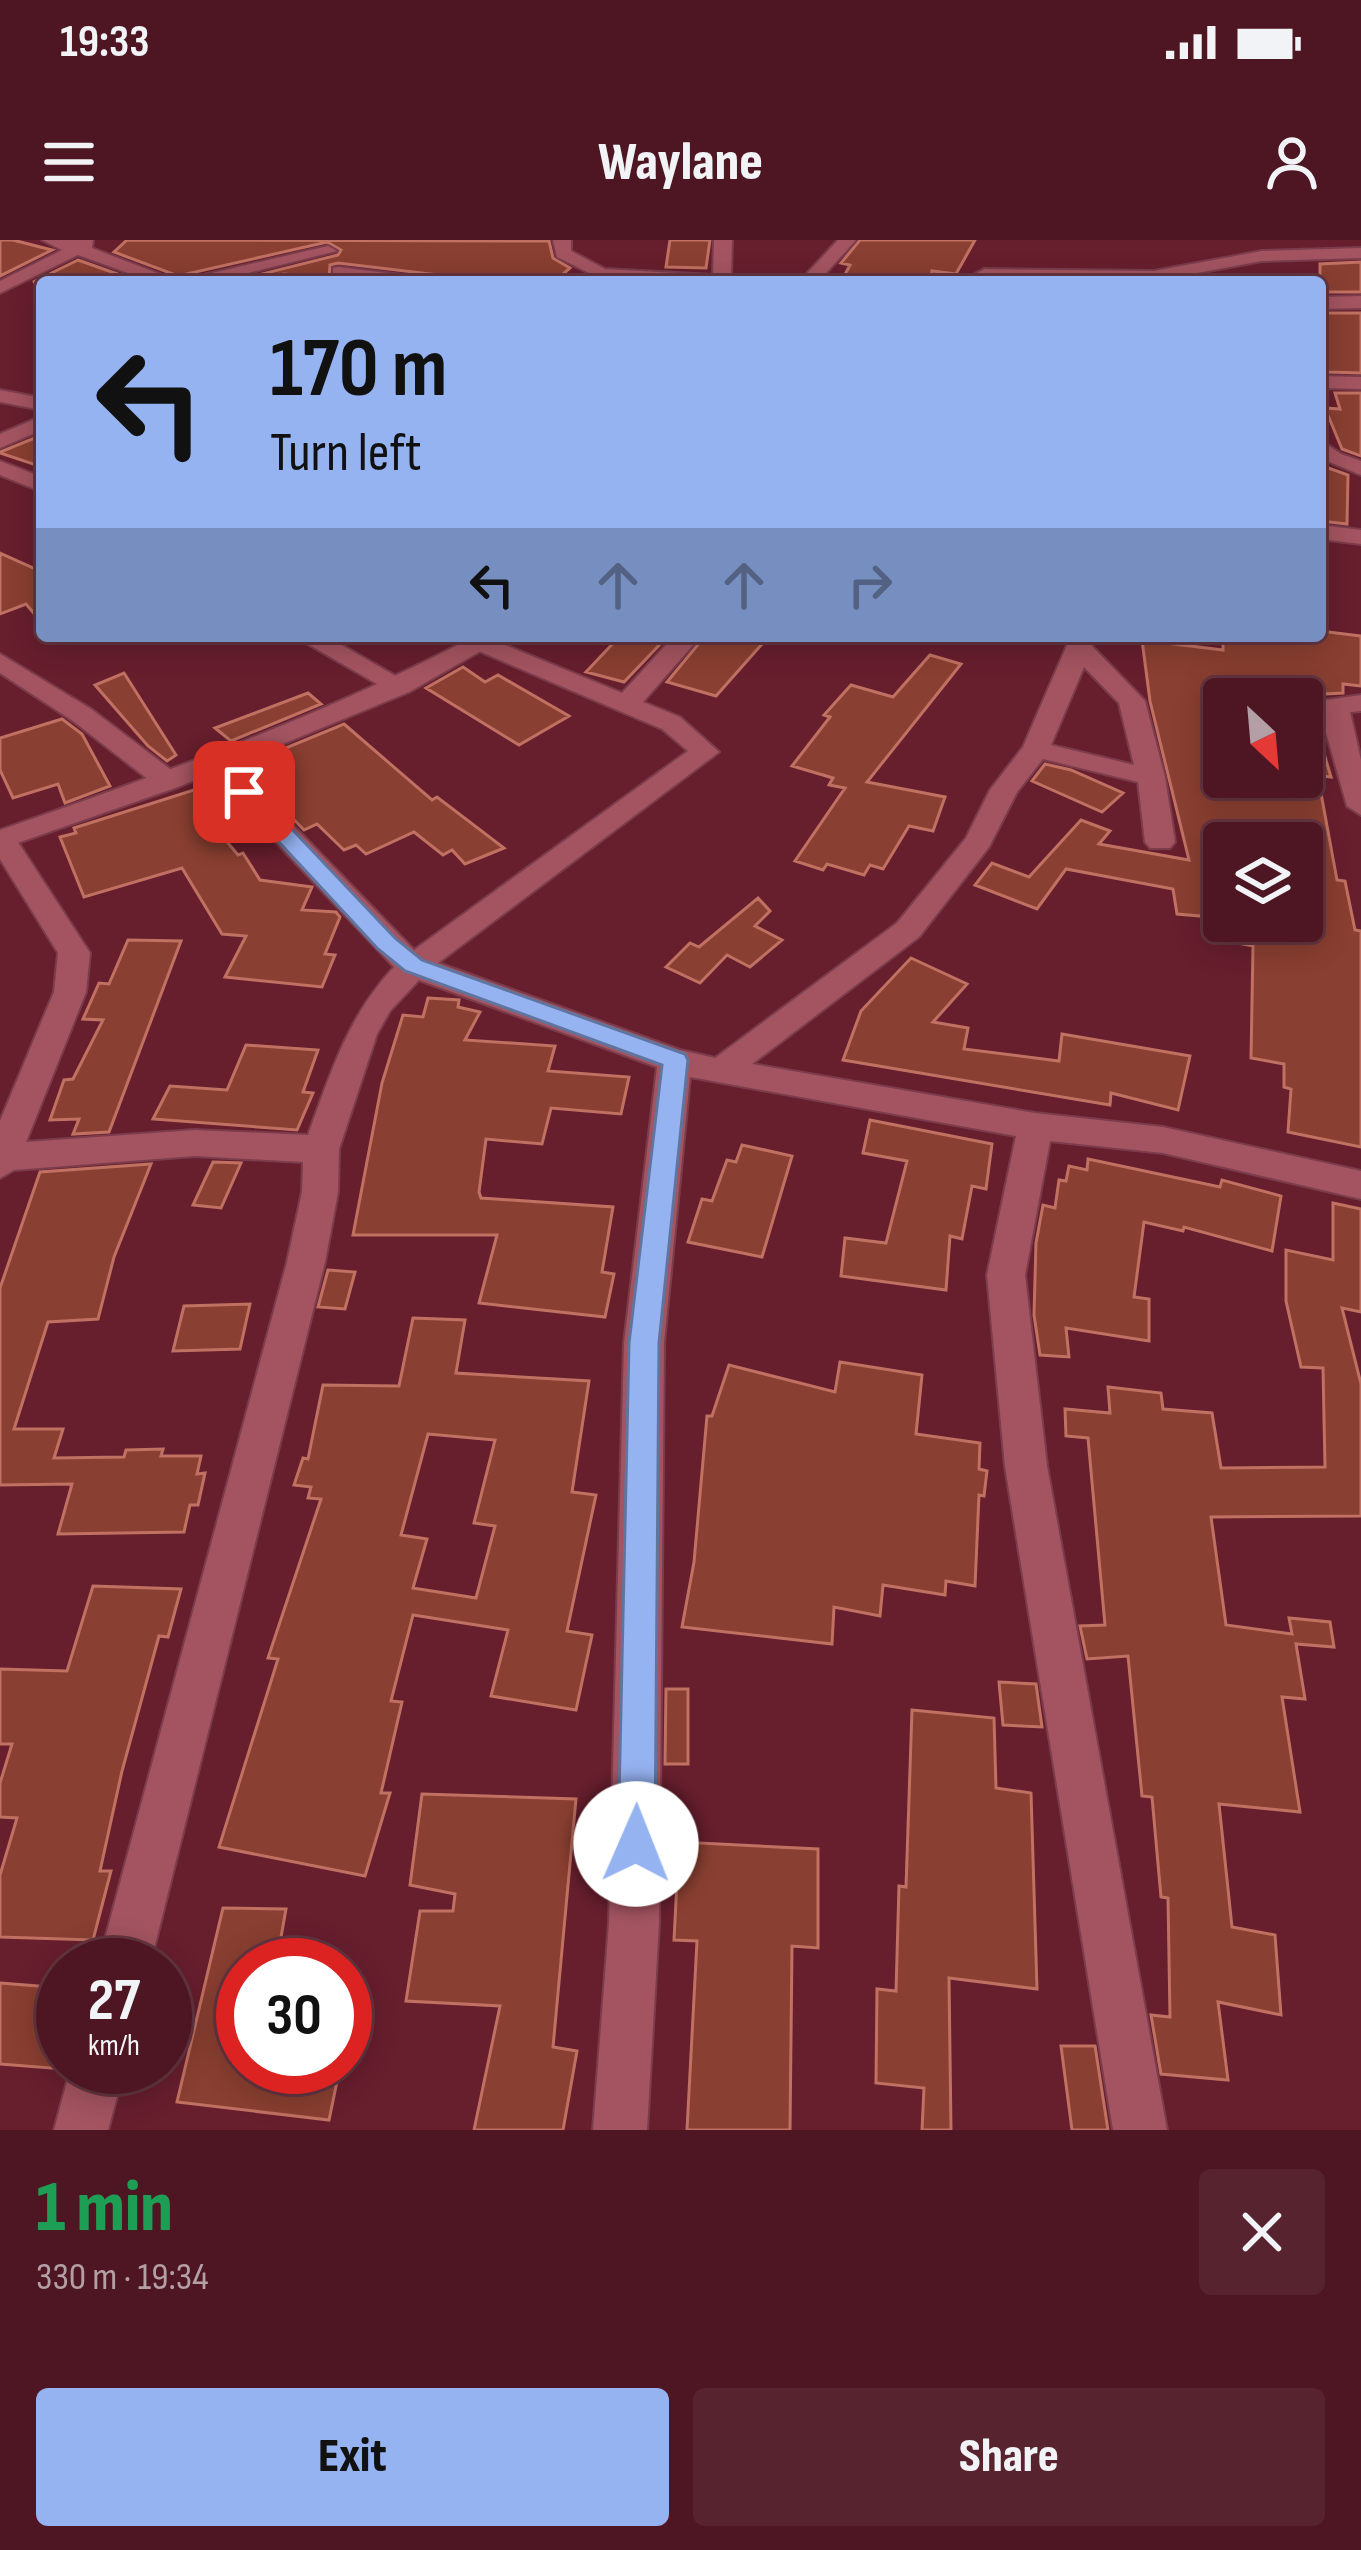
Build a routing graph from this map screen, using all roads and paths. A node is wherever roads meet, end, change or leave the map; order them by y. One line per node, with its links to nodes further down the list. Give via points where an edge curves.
1 (50, 240): 7 (street)
2 (102, 240): 7 (street)
3 (562, 240): 13 (street, via 563,253)
4 (723, 240): 14 (street)
5 (847, 240): 15 (street)
6 (327, 245): 11 (street); 12 (street)
7 (74, 248): 10 (street); 16 (street)
8 (1361, 254): 9 (street, via 1249,257 1178,275 1083,266)
9 (984, 274)
10 (153, 276)
11 (209, 276)
12 (341, 276)
13 (591, 276)
14 (722, 276)
15 (814, 276)
16 (0, 288)
17 (1361, 302): 18 (street)
18 (1326, 303)
19 (1326, 382): 20 (street)
20 (1361, 383)
21 (0, 395): 22 (street)
22 (36, 403)
23 (36, 425): 24 (street)
24 (0, 442)
25 (1326, 452): 27 (street)
26 (0, 467): 28 (street)
27 (1361, 468)
28 (36, 482)
29 (1326, 533): 30 (street)
30 (1361, 537)
31 (318, 642): 37 (street)
32 (485, 642): 37 (street)
33 (493, 642): 39 (street)
34 (683, 642): 39 (street)
35 (1083, 643): 40 (street); 42 (street, via 1132,700)
36 (0, 662): 43 (street)
37 (400, 686): 41 (street)
38 (1361, 704): 44 (street, via 1329,707 1340,717)
39 (626, 705): 47 (street, via 686,732 705,752)
40 (1036, 749): 42 (street); 49 (street, via 979,841 908,929)
41 (216, 762): 43 (street); 47 (street)
42 (1151, 776): 46 (street)
43 (167, 781): 45 (street)
44 (1361, 806)
45 (1, 839): 52 (street, via 74,953 70,992)
46 (1160, 842)
47 (413, 966): 48 (street); 51 (street, via 361,1034)
48 (676, 1060): 49 (street); 57 (street, via 644,1343 634,1923)
49 (720, 1071): 50 (street)
50 (1035, 1126): 53 (street, via 1163,1141); 58 (street, via 1006,1275 1022,1424)
51 (321, 1149): 52 (street, via 195,1143); 54 (street, via 306,1262)
52 (1, 1160)
53 (1361, 1185)
54 (131, 1938)
55 (91, 2094): 56 (street)
56 (81, 2130)
57 (620, 2130)
58 (1140, 2130)

